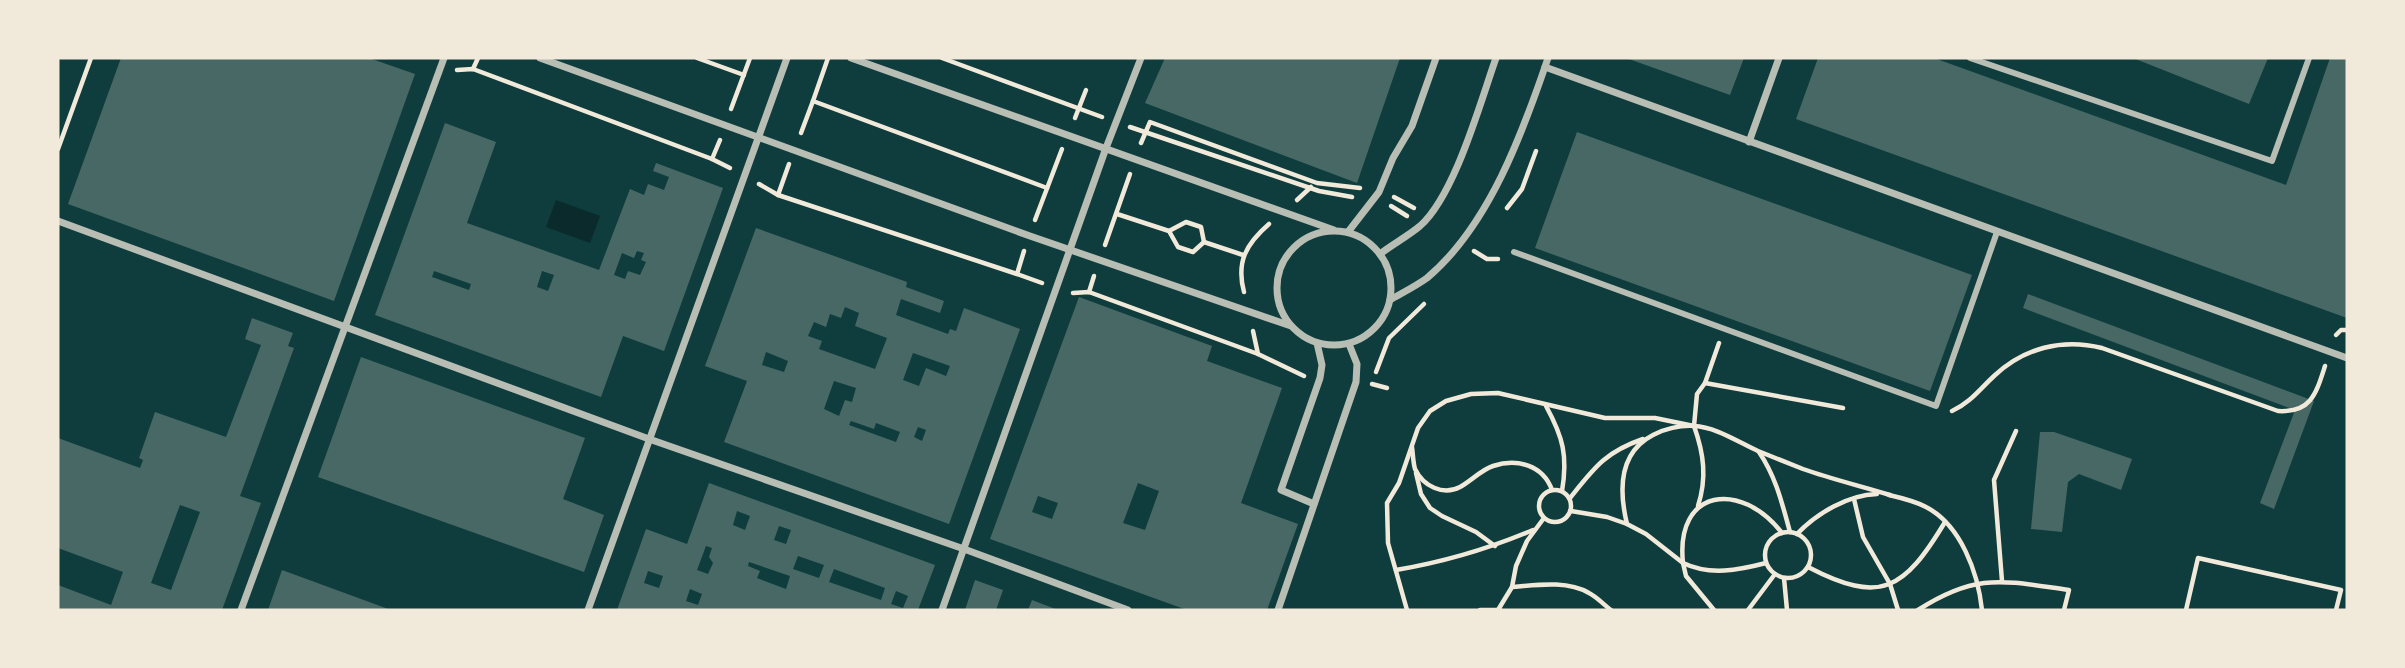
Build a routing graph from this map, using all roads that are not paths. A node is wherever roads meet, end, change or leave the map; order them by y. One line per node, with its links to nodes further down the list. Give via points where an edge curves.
1 (444, 58): 25 (street)
2 (540, 58): 13 (street)
3 (787, 58): 13 (street)
4 (851, 58): 15 (street)
5 (1141, 58): 15 (street)
6 (1436, 58): 18 (street, via 1412,126 1373,202)
7 (1496, 58): 22 (street, via 1444,195 1422,225)
8 (1548, 58): 12 (street)
9 (1779, 58): 14 (street)
10 (1970, 58): 11 (street, via 2272,161)
11 (2309, 58)
12 (1545, 67): 14 (street); 23 (street, via 1499,182 1468,233 1427,278)
13 (760, 139): 20 (street); 29 (street)
14 (1749, 142): 19 (street)
15 (1106, 148): 17 (street); 20 (street)
16 (58, 221): 25 (street)
17 (1334, 230): 18 (street); 24 (street, via 1303,240 1282,264 1277,296)
18 (1348, 232): 22 (street)
19 (1997, 232): 21 (street, via 1936,406); 28 (street)
20 (1071, 249): 24 (street); 31 (street)
21 (1514, 252)
22 (1380, 254): 23 (street, via 1388,268)
23 (1390, 300): 27 (street, via 1376,328)
24 (1291, 326): 26 (street)
25 (345, 328): 29 (street); 32 (street)
26 (1317, 343): 27 (street); 30 (street, via 1320,378 1280,490)
27 (1349, 344): 30 (street, via 1357,364 1356,382)
28 (2347, 358)
29 (649, 439): 31 (street); 33 (street)
30 (1314, 504): 36 (street)
31 (964, 549): 34 (street); 35 (street)
32 (241, 610)
33 (588, 610)
34 (942, 610)
35 (1128, 610)
36 (1278, 610)

